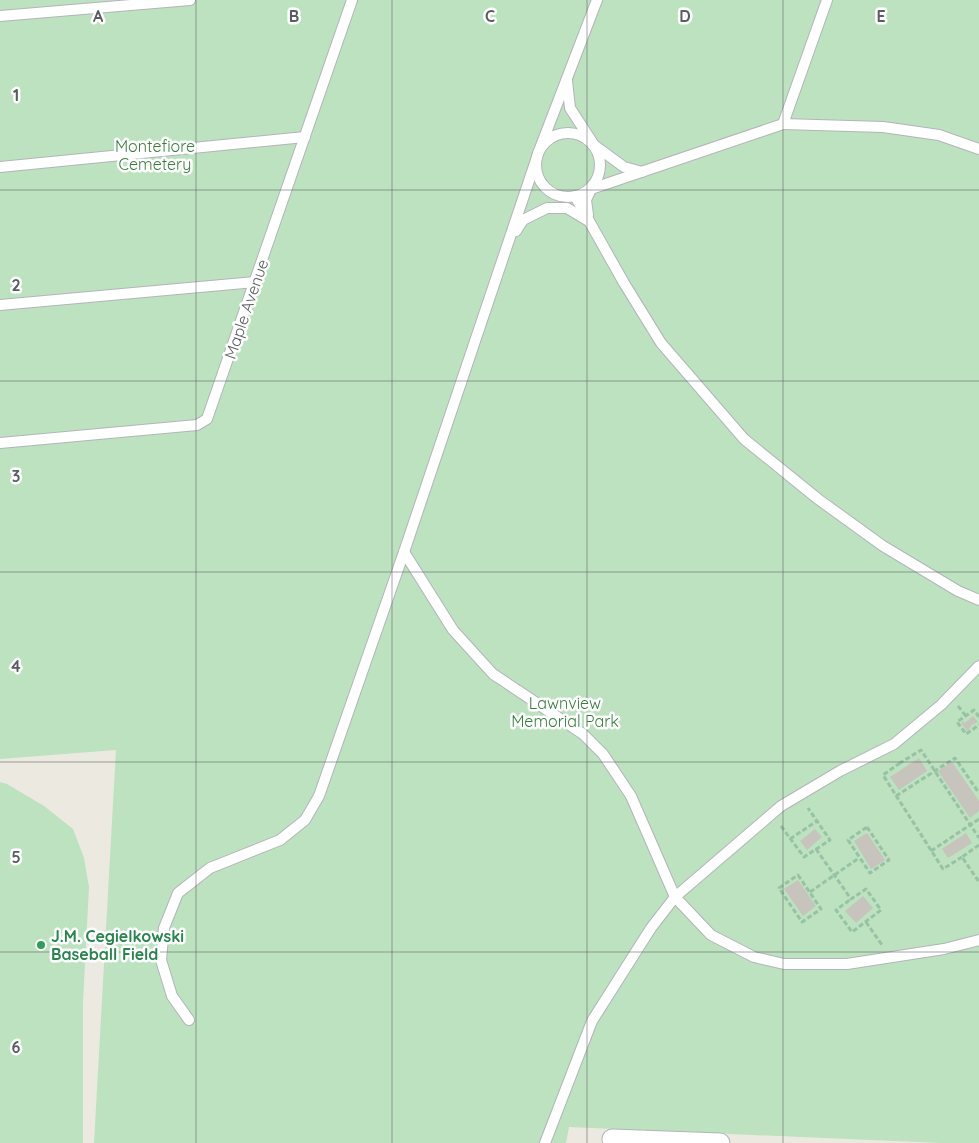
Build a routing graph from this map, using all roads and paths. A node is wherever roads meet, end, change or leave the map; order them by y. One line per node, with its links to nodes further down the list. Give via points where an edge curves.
1 (190, 0): 5 (lane)
2 (352, 0): 8 (lane, Maple Avenue)
3 (596, 0): 6 (lane)
4 (827, 0): 7 (lane)
5 (0, 16)
6 (567, 78): 9 (lane, via 570,108); 11 (lane)
7 (783, 124): 10 (lane, via 883,128 938,135); 13 (lane)
8 (305, 137): 12 (lane); 18 (lane, Maple Avenue)
9 (594, 145): 11 (lane, via 584,137 564,133 546,142); 13 (lane, via 624,167); 14 (lane, via 600,170)
10 (979, 148)
11 (539, 151): 15 (lane, via 536,162 542,184 559,196); 17 (lane)
12 (0, 167)
13 (642, 172): 14 (lane)
14 (591, 189): 15 (lane); 16 (lane, via 586,200)
15 (575, 196): 16 (lane)
16 (588, 220): 17 (lane, via 567,208 547,208 523,220); 22 (lane, via 661,343 744,439 883,546)
17 (509, 240): 21 (lane)
18 (255, 282): 19 (lane); 20 (lane, Maple Avenue, via 207,419 197,425)
19 (0, 305)
20 (0, 443)
21 (404, 552): 46 (lane, via 453,630 493,674 583,734 603,754 631,796); 51 (lane, via 319,796 305,820 280,840 210,868 178,893 164,928 161,960 172,996)
22 (979, 600)
23 (979, 666): 26 (lane, via 940,705)
24 (979, 717): 25 (path, via 974,710 957,722 966,734)
25 (979, 725)
26 (889, 746): 27 (path); 30 (lane)
27 (900, 763): 28 (path, via 921,750); 31 (path, via 883,774)
28 (935, 771): 29 (path, via 955,758); 31 (path); 35 (path)
29 (979, 793)
30 (799, 796): 32 (lane); 34 (path)
31 (896, 796): 40 (path)
32 (772, 814): 37 (path); 46 (lane)
33 (979, 819): 35 (path)
34 (817, 821): 37 (path); 39 (path, via 830,840)
35 (970, 825): 36 (path); 40 (path)
36 (979, 838)
37 (790, 839): 39 (path, via 804,857)
38 (979, 846): 41 (path)
39 (816, 849): 43 (path)
40 (931, 851): 41 (path, via 943,869)
41 (962, 857): 44 (path)
42 (859, 858): 42 (path, via 848,840 867,827 890,860 870,873); 43 (path)
43 (834, 876): 45 (path); 47 (path)
44 (979, 882)
45 (810, 892): 45 (path, via 821,909 802,922 779,888 798,875)
46 (675, 897): 50 (lane, via 711,935 754,956 784,964 847,964); 53 (lane, via 651,928 592,1022)
47 (851, 899): 48 (path, via 836,910 852,932); 48 (path, via 866,888 881,910)
48 (866, 922): 50 (path)
49 (979, 940): 50 (lane)
50 (890, 958)
51 (189, 1020)
52 (612, 1139): 54 (street)
53 (545, 1143)
54 (720, 1143)

